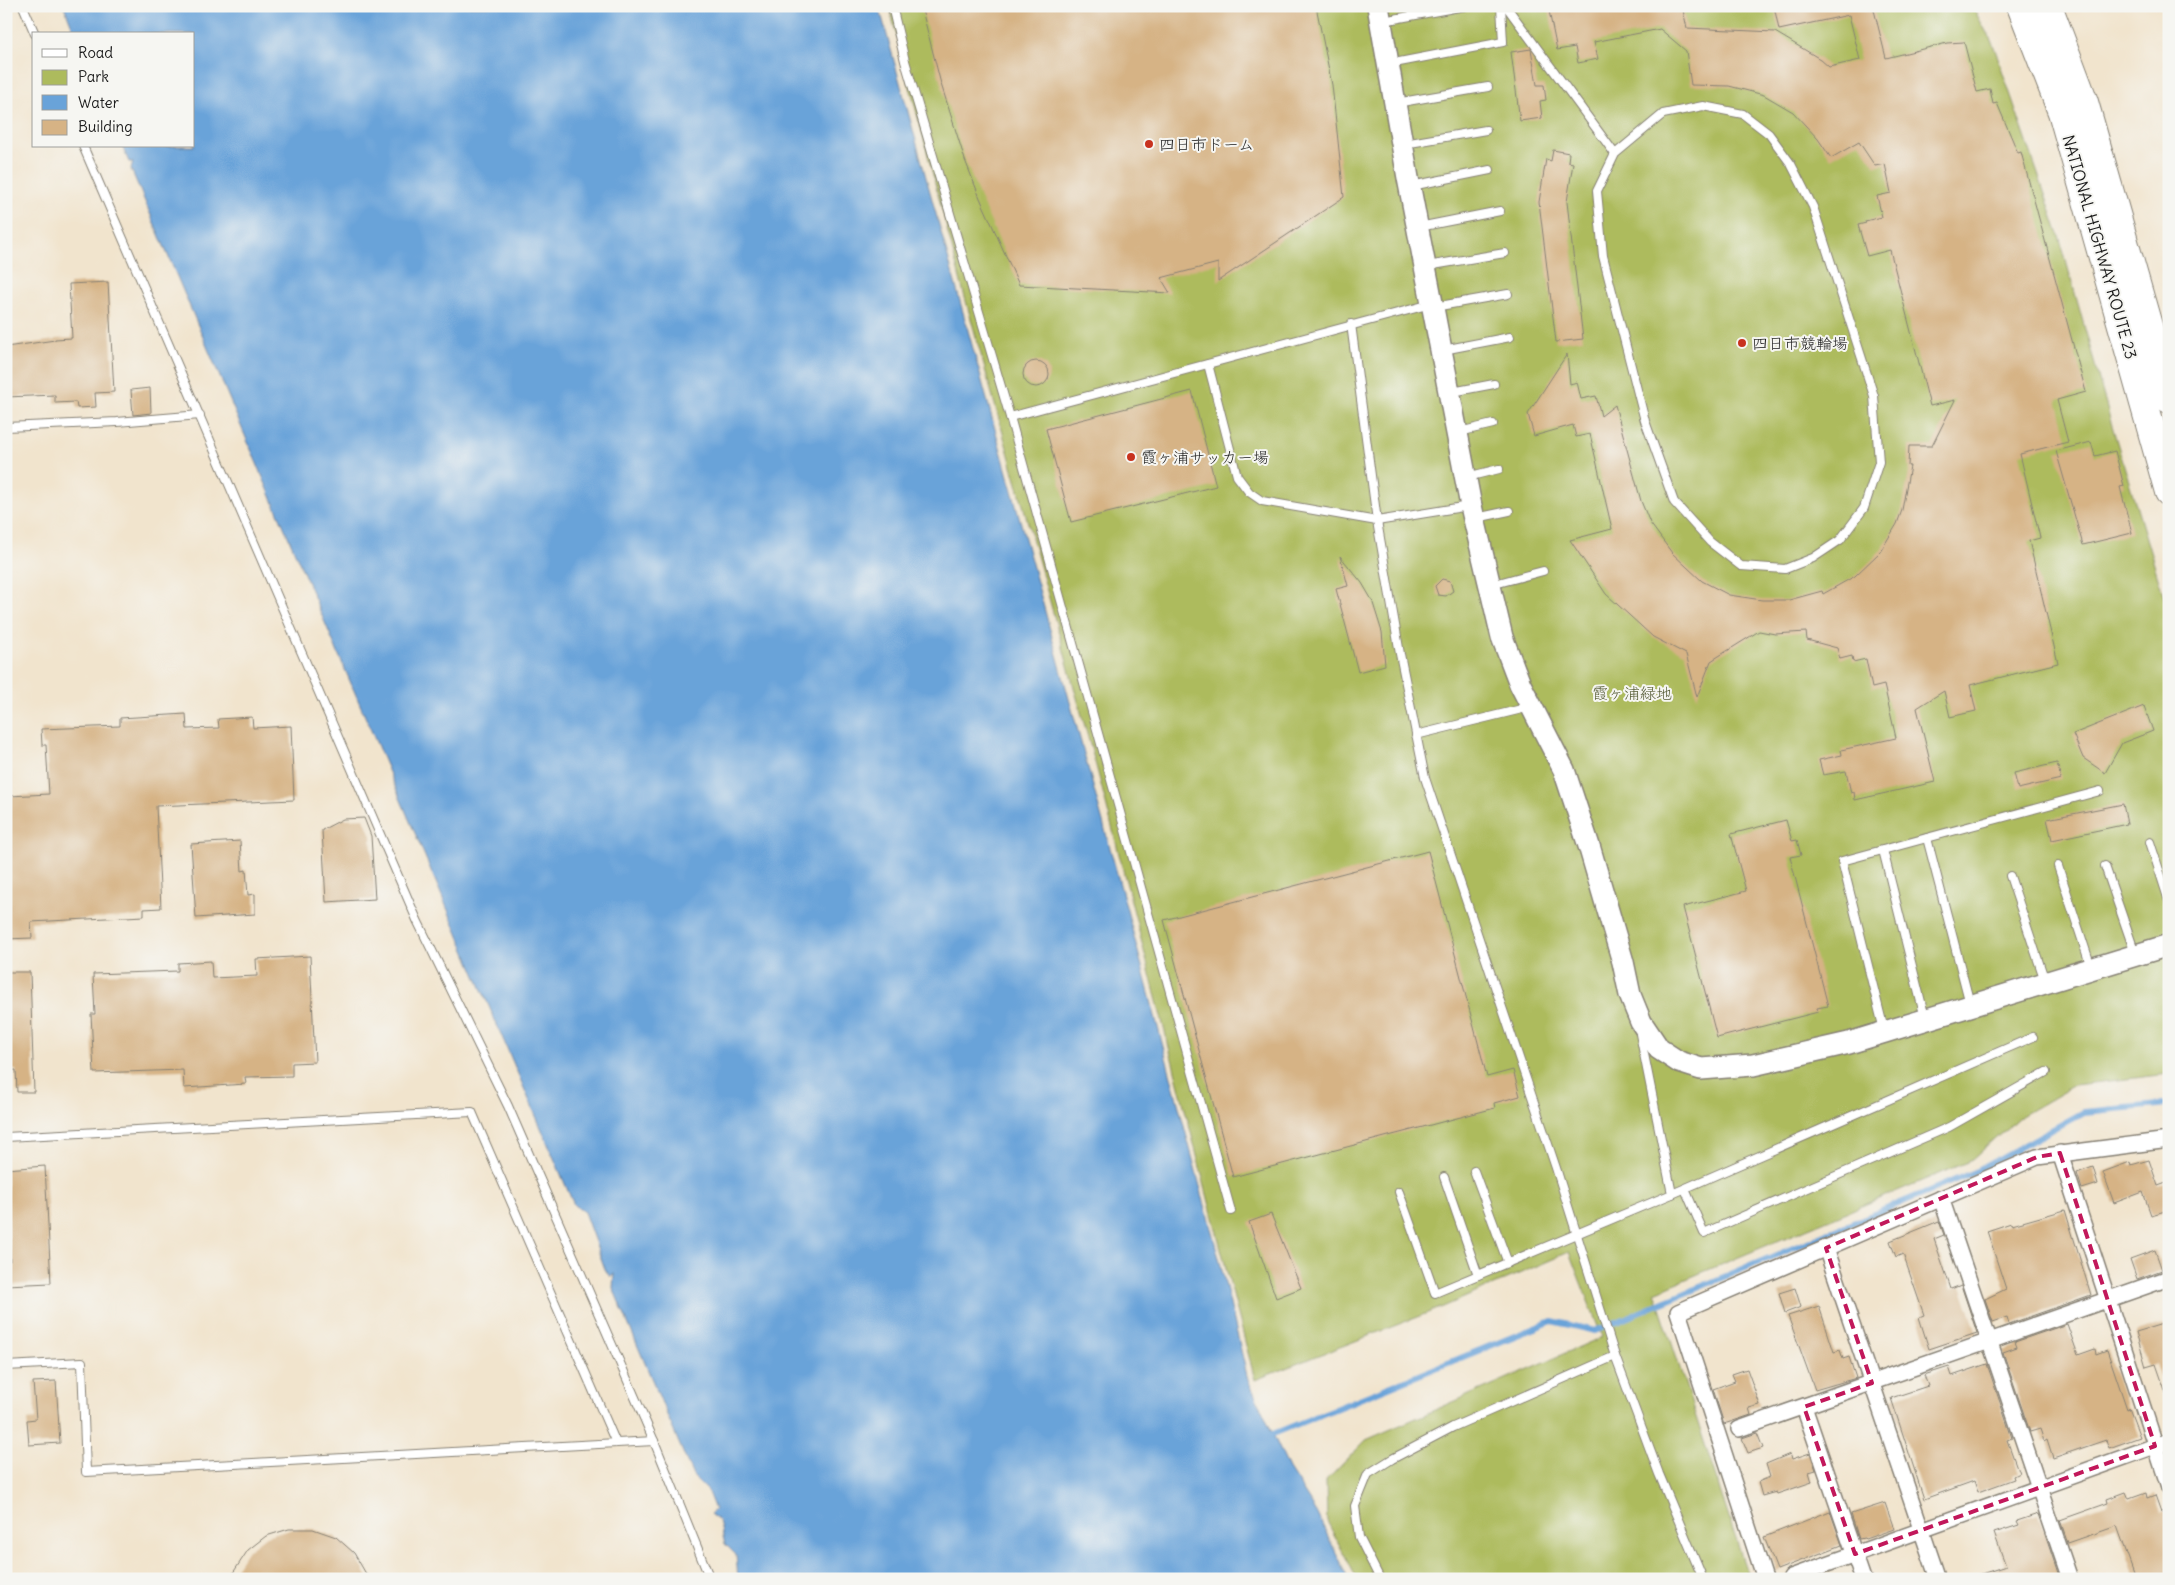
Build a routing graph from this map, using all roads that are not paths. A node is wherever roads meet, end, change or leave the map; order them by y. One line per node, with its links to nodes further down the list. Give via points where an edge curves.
1 (23, 6): 9 (lane)
2 (892, 6): 33 (lane, via 905,61)
3 (1464, 6): 8 (lane)
4 (1501, 6): 10 (lane, via 1502,42)
5 (1506, 6): 16 (lane)
6 (2021, 6): 39 (highway, NATIONAL HIGHWAY ROUTE 23, via 2064,121)
7 (2051, 12): 31 (highway, NATIONAL HIGHWAY ROUTE 23, via 2084,102)
8 (1380, 14): 10 (street)
9 (34, 32)
10 (1389, 64): 12 (street)
11 (1488, 87): 12 (lane)
12 (1396, 104): 14 (street)
13 (1486, 130): 14 (lane)
14 (1402, 144): 18 (street)
15 (84, 148): 32 (lane)
16 (1615, 154): 16 (lane, via 1663,114 1703,106 1743,114 1769,134 1791,164 1813,207 1874,396 1879,462 1864,508 1840,540 1813,558 1785,569 1741,566 1710,542 1674,502 1645,422 1603,256 1597,191)
17 (1490, 170): 18 (lane)
18 (1409, 186): 20 (street)
19 (1500, 211): 20 (lane)
20 (1417, 227): 22 (street)
21 (1505, 253): 22 (lane)
22 (1425, 267): 24 (street)
23 (1508, 294): 24 (lane)
24 (1432, 306): 25 (lane); 27 (street)
25 (1351, 324): 28 (lane); 42 (lane)
26 (1510, 337): 27 (lane)
27 (1441, 350): 30 (street)
28 (1208, 364): 33 (lane); 42 (lane, via 1237,476 1249,492 1262,501)
29 (1494, 384): 30 (lane)
30 (1450, 392): 36 (street)
31 (2169, 399)
32 (200, 415): 35 (lane); 87 (lane, via 418,920 508,1106)
33 (1010, 417): 74 (lane)
34 (1493, 424): 36 (lane)
35 (6, 428)
36 (1457, 433): 38 (street)
37 (1499, 469): 38 (lane)
38 (1465, 477): 41 (street)
39 (2169, 492)
40 (1508, 511): 41 (lane)
41 (1472, 512): 42 (lane); 44 (street)
42 (1377, 521): 46 (lane)
43 (1543, 571): 44 (lane)
44 (1489, 585): 45 (street, via 1502,637)
45 (1532, 707): 46 (lane); 60 (street, via 1564,770)
46 (1416, 736): 75 (lane, via 1425,778)
47 (2100, 791): 48 (lane)
48 (1927, 838): 50 (lane); 59 (lane)
49 (2150, 842): 54 (lane)
50 (1883, 850): 61 (lane); 62 (lane, via 1842,861)
51 (2058, 866): 57 (lane)
52 (2105, 866): 56 (lane)
53 (2010, 876): 58 (lane)
54 (2169, 901)
55 (2169, 945): 56 (street)
56 (2136, 955): 57 (street)
57 (2092, 969): 58 (street)
58 (2046, 983): 59 (street)
59 (1971, 1006): 61 (street)
60 (1635, 1007): 62 (street, via 1659,1048 1679,1062 1701,1069 1753,1065); 72 (lane)
61 (1926, 1020): 62 (street)
62 (1884, 1032)
63 (2033, 1038): 70 (lane)
64 (2046, 1072): 70 (lane, via 1949,1127 1704,1233)
65 (6, 1137): 88 (lane, via 472,1112)
66 (2169, 1140): 67 (street)
67 (2060, 1153): 73 (street, via 2037,1157); 80 (street)
68 (1474, 1171): 77 (lane)
69 (1444, 1177): 78 (lane)
70 (1685, 1189): 72 (lane)
71 (1399, 1192): 78 (lane, via 1435,1293)
72 (1672, 1194): 75 (lane)
73 (1941, 1198): 76 (street); 81 (street)
74 (1231, 1211)
75 (1577, 1235): 77 (lane); 82 (lane)
76 (1826, 1248): 84 (street); 98 (street, via 1678,1312)
77 (1508, 1263): 78 (lane)
78 (1478, 1275)
79 (2169, 1278): 80 (street)
80 (2108, 1300): 81 (street); 89 (street)
81 (1989, 1342): 84 (street); 91 (street)
82 (1615, 1356): 96 (lane, via 1453,1427 1368,1474 1356,1506 1359,1537); 97 (lane)
83 (6, 1366): 88 (lane, via 82,1362 86,1472)
84 (1872, 1383): 85 (street); 92 (street)
85 (1804, 1407): 86 (street); 93 (street)
86 (1739, 1429)
87 (654, 1441): 88 (lane); 95 (lane)
88 (616, 1443)
89 (2162, 1444): 90 (street); 91 (street)
90 (2169, 1487)
91 (2039, 1488): 92 (street); 101 (street)
92 (1922, 1529): 93 (street); 100 (street)
93 (1855, 1554): 94 (street); 99 (street)
94 (1791, 1577)
95 (710, 1579)
96 (1380, 1579)
97 (1703, 1579)
98 (1765, 1579)
99 (1863, 1579)
100 (1938, 1579)
101 (2070, 1579)

